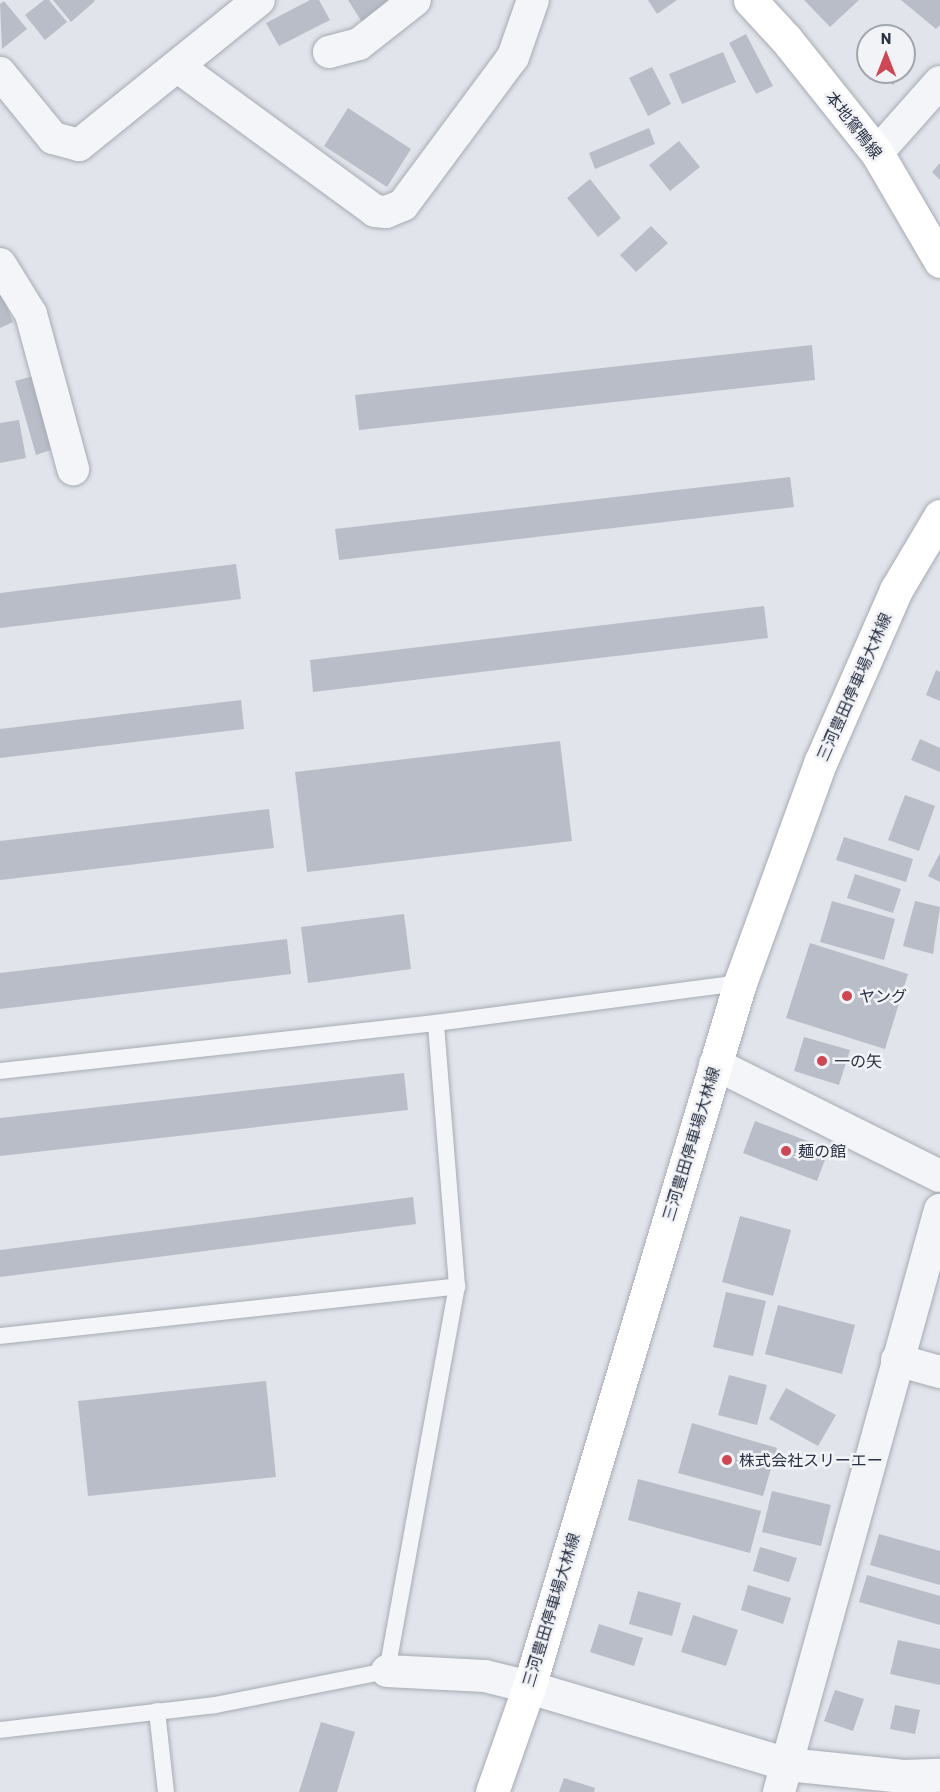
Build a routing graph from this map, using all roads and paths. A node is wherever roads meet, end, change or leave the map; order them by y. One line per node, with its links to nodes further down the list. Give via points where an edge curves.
1 (260, 0): 6 (street)
2 (415, 0): 5 (street, via 359,44)
3 (533, 0): 6 (street, via 513,57 404,205 386,213 375,211)
4 (750, 0): 9 (main road, 本地鴛鴨線)
5 (329, 52)
6 (177, 66): 7 (street, via 79,145 53,138)
7 (0, 73)
8 (940, 82): 9 (street)
9 (877, 153): 10 (main road, 本地鴛鴨線)
10 (940, 261)
11 (0, 264): 12 (street, via 31,314)
12 (74, 469)
13 (940, 516): 14 (main road, 三河豊田停車場大林線, via 896,590 821,761)
14 (740, 983): 15 (lane); 16 (main road, 三河豊田停車場大林線)
15 (436, 1023): 17 (lane); 20 (lane)
16 (715, 1064): 18 (street); 25 (main road, 三河豊田停車場大林線)
17 (0, 1071)
18 (940, 1176)
19 (940, 1210): 22 (street)
20 (457, 1286): 21 (lane); 24 (lane)
21 (0, 1336)
22 (897, 1360): 23 (street); 29 (street)
23 (940, 1372)
24 (387, 1671): 25 (street, via 485,1676); 26 (lane, via 215,1705)
25 (529, 1687): 29 (street); 31 (main road, 三河豊田停車場大林線)
26 (157, 1711): 27 (lane); 30 (lane)
27 (0, 1730)
28 (940, 1775): 29 (street)
29 (783, 1778)
30 (166, 1792)
31 (492, 1792)

